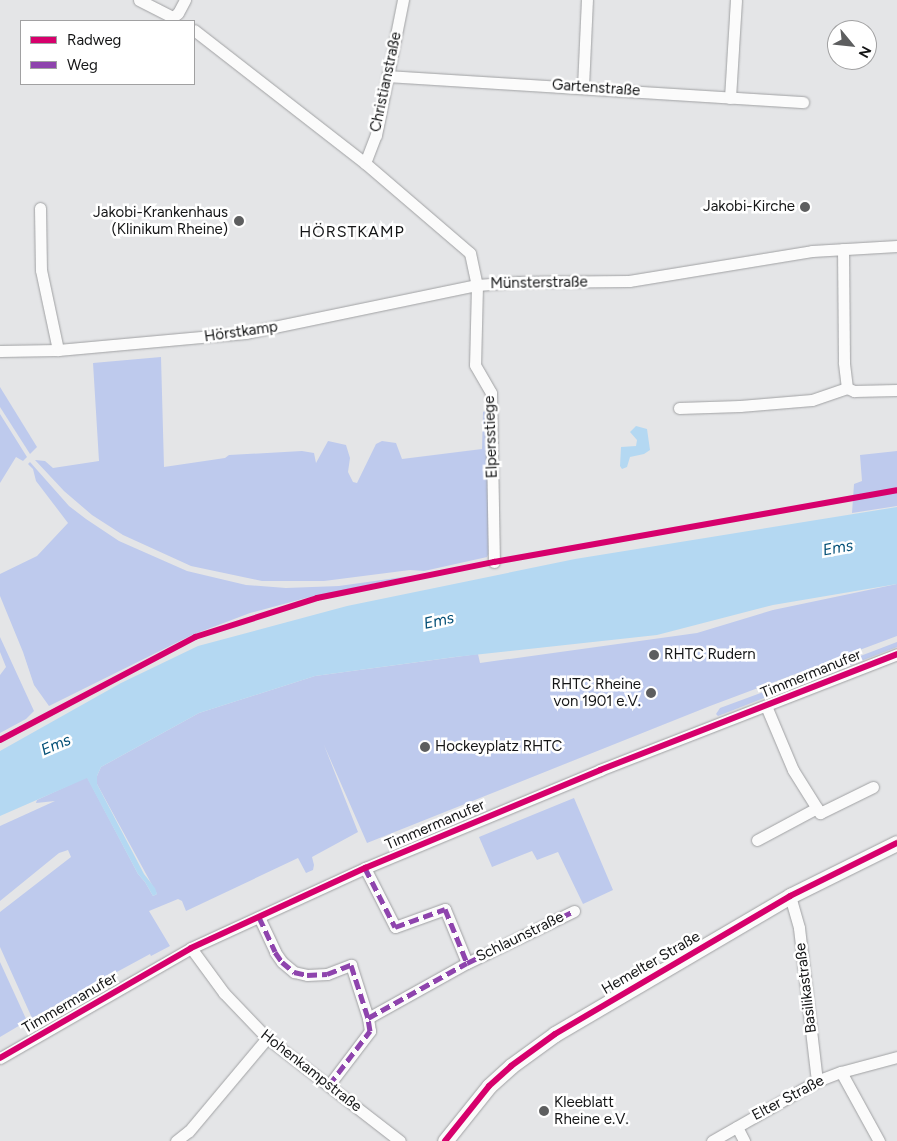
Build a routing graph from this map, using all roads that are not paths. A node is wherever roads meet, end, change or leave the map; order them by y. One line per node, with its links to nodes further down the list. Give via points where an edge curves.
1 (139, 0): 6 (street)
2 (185, 0): 6 (street)
3 (403, 0): 8 (street, Christianstraße)
4 (587, 0): 9 (street)
5 (736, 0): 10 (street)
6 (178, 18)
7 (195, 31): 12 (street, Münsterstraße)
8 (388, 76): 9 (street, Gartenstraße); 12 (street, Christianstraße, via 376,135)
9 (583, 87): 10 (street, Gartenstraße)
10 (730, 98): 11 (street, Gartenstraße)
11 (803, 102)
12 (365, 164): 16 (street, Münsterstraße, via 470,253)
13 (40, 208): 17 (street, via 42,270)
14 (897, 246): 15 (street, Münsterstraße)
15 (842, 249): 16 (street, Münsterstraße, via 629,281); 19 (street)
16 (478, 285): 17 (street, Hörstkamp, via 245,332); 22 (street, Elpersstiege, via 475,365 492,393)
17 (58, 350): 18 (street, Hörstkamp)
18 (0, 351)
19 (846, 388): 20 (street, via 854,391); 21 (street, via 812,400)
20 (897, 390)
21 (679, 408)
22 (494, 562)
23 (897, 654): 24 (street, Timmermanufer)
24 (766, 706): 26 (street, Timmermanufer, via 793,770); 29 (street, Timmermanufer, via 600,770)
25 (873, 787): 26 (street, via 820,813)
26 (817, 808): 27 (street)
27 (756, 840)
28 (897, 843): 30 (main road, Hemelter Straße)
29 (365, 868): 32 (street, Timmermanufer); 34 (street, Schlaunstraße, via 395,927 445,909)
30 (790, 896): 40 (street, Basilikastraße, via 799,928); 46 (main road, Hemelter Straße, via 538,1045 488,1086)
31 (574, 911): 34 (street, Schlaunstraße)
32 (259, 917): 33 (street, Timmermanufer); 35 (street, via 275,952 294,972 327,974 351,966)
33 (191, 948): 36 (street, Hohenkampstraße, via 224,993); 38 (street, Timmermanufer)
34 (467, 964): 35 (street, Schlaunstraße)
35 (368, 1018): 41 (street, via 370,1031)
36 (267, 1038): 41 (street, Hohenkampstraße); 43 (street)
37 (897, 1057): 39 (street, Elter Straße)
38 (0, 1058)
39 (841, 1072): 40 (street, Elter Straße); 49 (street)
40 (817, 1081): 42 (street, Elter Straße)
41 (330, 1085): 45 (street, Hohenkampstraße)
42 (737, 1126): 47 (street, Elter Straße); 48 (street)
43 (191, 1136): 44 (street)
44 (176, 1141)
45 (400, 1141)
46 (445, 1141)
47 (712, 1141)
48 (744, 1141)
49 (878, 1141)

